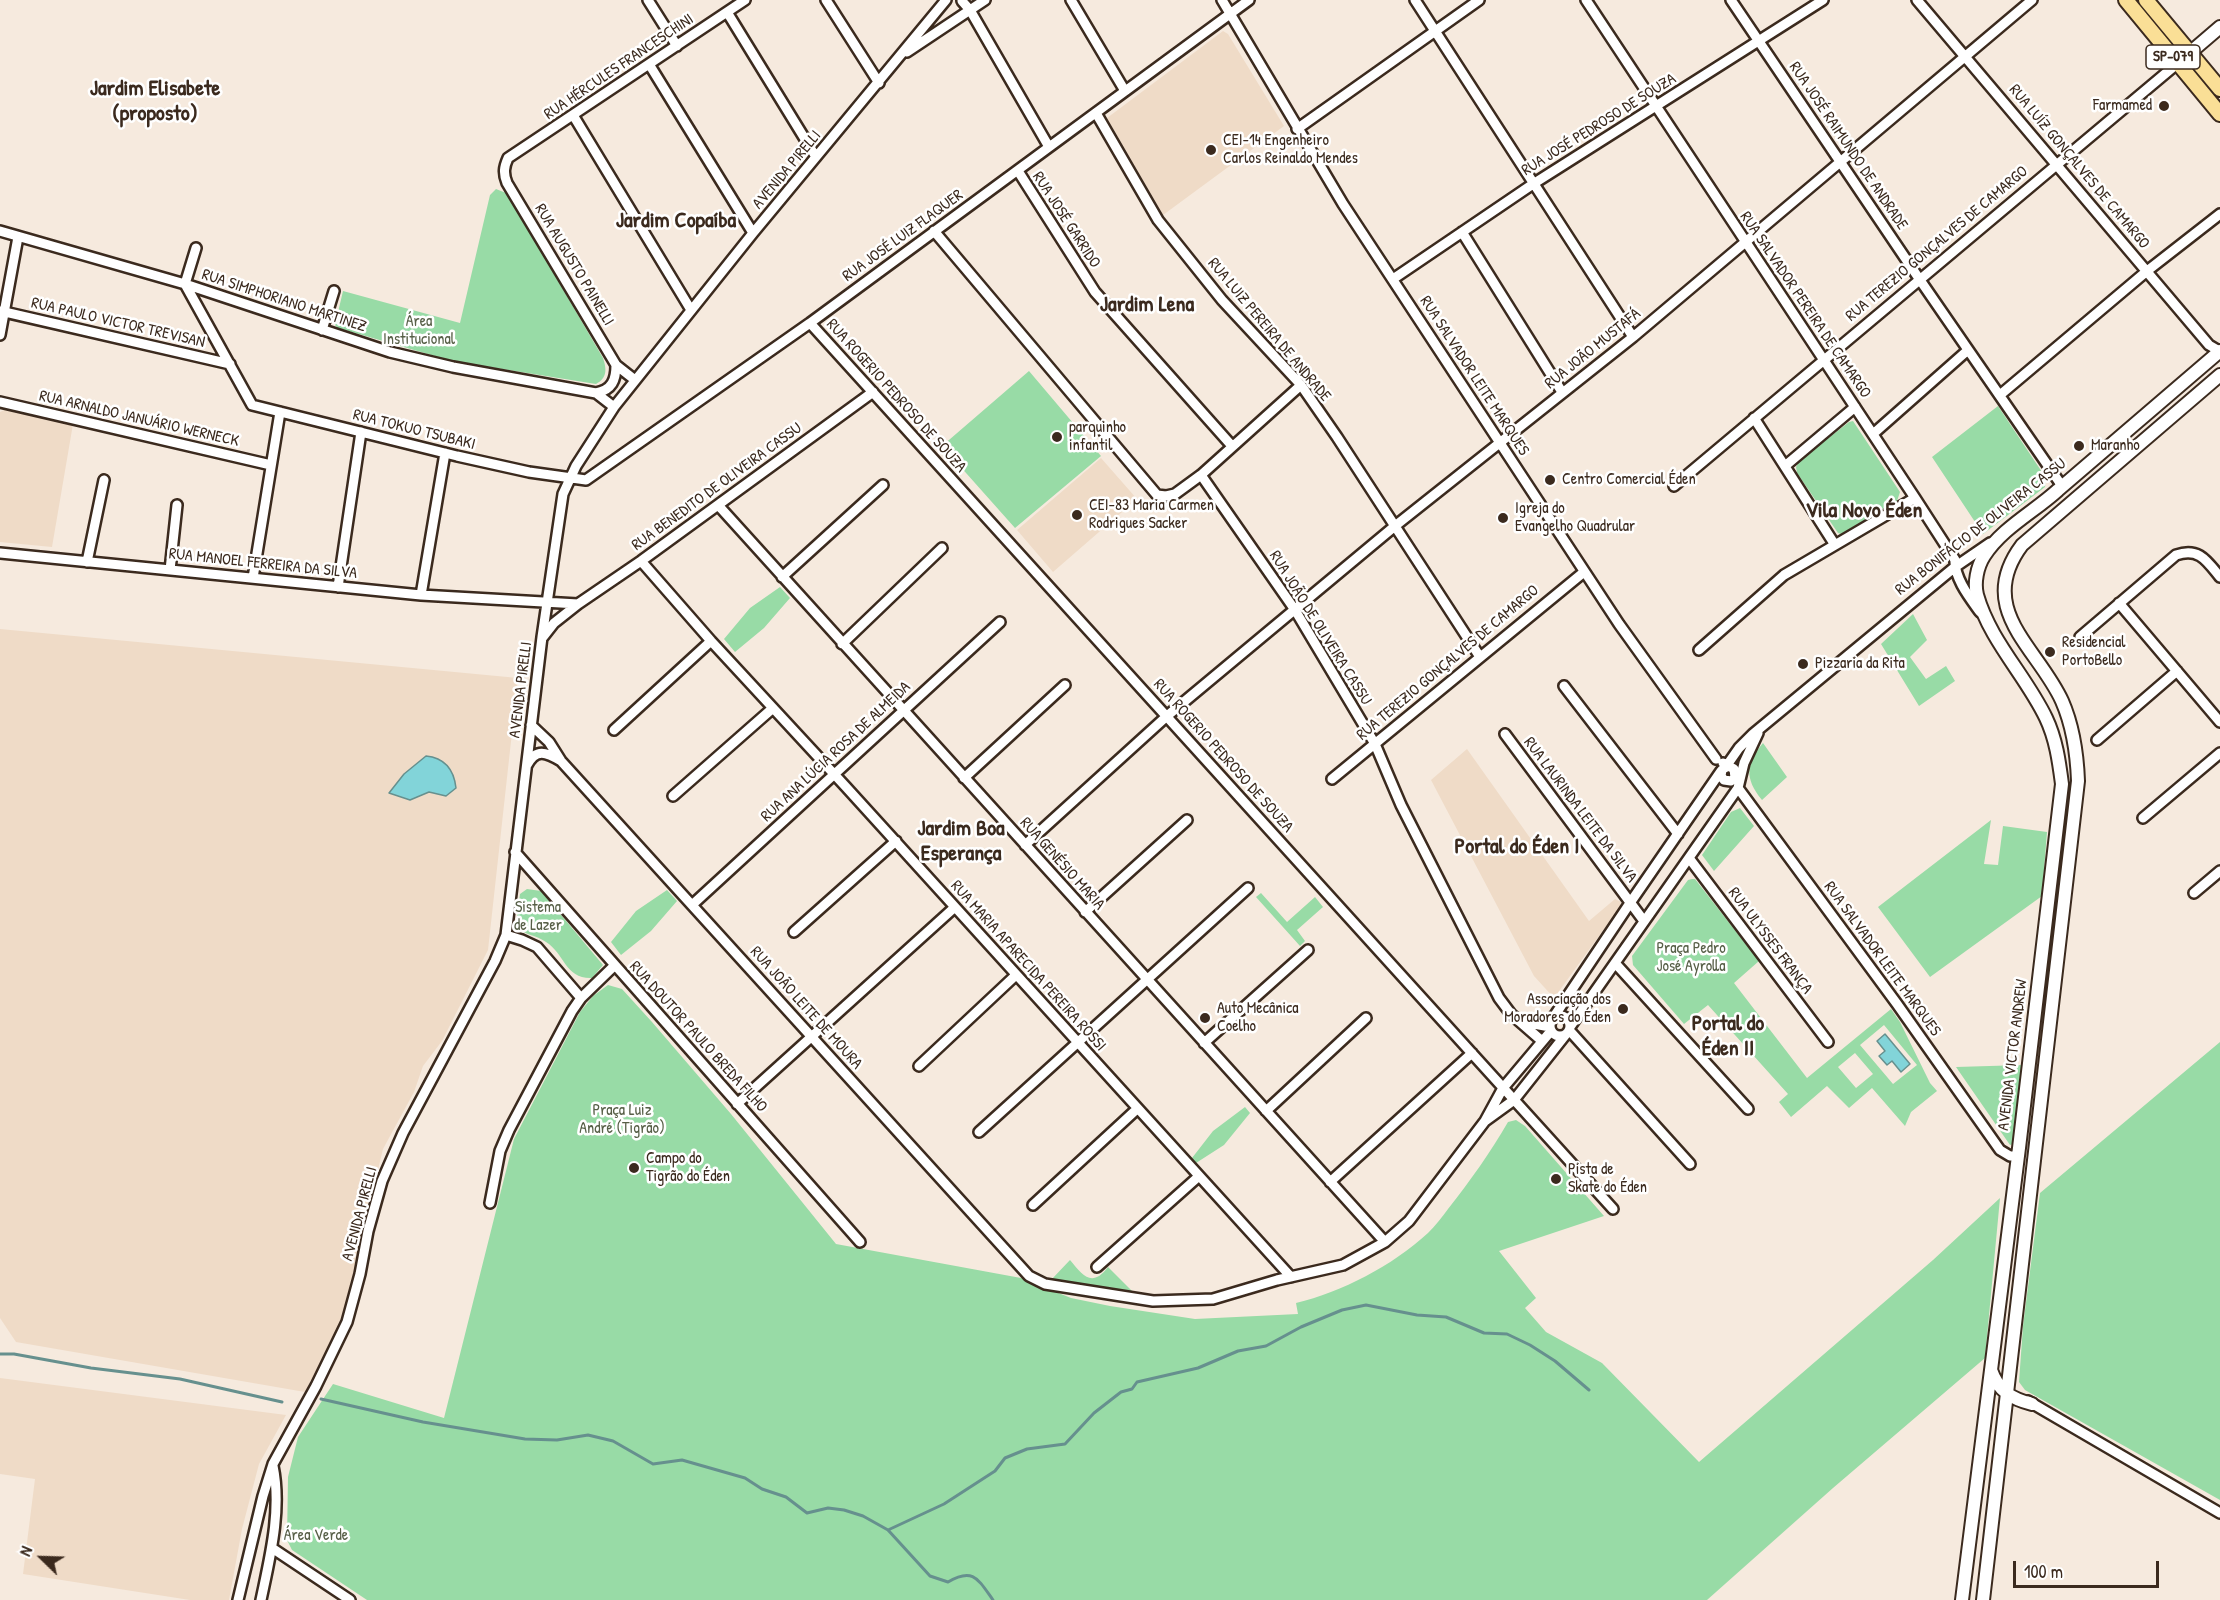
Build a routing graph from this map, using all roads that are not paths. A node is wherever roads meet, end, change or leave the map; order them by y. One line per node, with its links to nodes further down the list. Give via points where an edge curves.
1 (648, 0): 26 (street)
2 (745, 0): 20 (street, RUA HÉRCULES FRANCESCHINI)
3 (826, 0): 32 (street)
4 (985, 0): 19 (street)
5 (1071, 0): 34 (street)
6 (1222, 0): 21 (street, RUA SALVADOR LEITE MARQUES)
7 (1249, 0): 21 (street, RUA JOSÉ LUIZ FLAQUER)
8 (1415, 0): 24 (street)
9 (1479, 0): 24 (street)
10 (1586, 0): 35 (street, RUA SALVADOR PEREIRA DE CAMARGO)
11 (1731, 0): 25 (street, RUA JOSÉ RAIMUNDO DE ANDRADE)
12 (1823, 0): 25 (street, RUA JOSÉ PEDROSO DE SOUZA)
13 (1917, 0): 28 (street, RUA LUÍZ GONÇALVES DE CAMARGO)
14 (2032, 0): 28 (street, RUA JOÃO MUSTAFÁ)
15 (2126, 0): 30 (main road, SP-079)
16 (2146, 0): 27 (main road, SP-079)
17 (961, 1): 19 (street); 22 (street, via 964,7)
18 (943, 3): 22 (street, via 948,17); 29 (street, AVENIDA PIRELLI)
19 (970, 10): 22 (street); 40 (street)
20 (727, 12): 26 (street, RUA HÉRCULES FRANCESCHINI); 41 (street)
21 (1230, 15): 34 (street, RUA JOSÉ LUIZ FLAQUER); 39 (street, RUA SALVADOR LEITE MARQUES)
22 (959, 17): 29 (street)
23 (2220, 27): 27 (main road, RUA TEREZIO GONÇALVES DE CAMARGO)
24 (1436, 31): 39 (street); 46 (street)
25 (1759, 42): 35 (street, RUA JOSÉ PEDROSO DE SOUZA); 43 (street, RUA JOSÉ RAIMUNDO DE ANDRADE)
26 (677, 45): 31 (street, RUA HÉRCULES FRANCESCHINI)
27 (2190, 53): 30 (main road, RUA TEREZIO GONÇALVES DE CAMARGO); 33 (main road, SP-079)
28 (1965, 56): 43 (street, RUA JOÃO MUSTAFÁ); 44 (street, RUA LUÍZ GONÇALVES DE CAMARGO)
29 (898, 59): 32 (street, AVENIDA PIRELLI)
30 (2178, 63): 37 (main road, SP-079); 44 (street, RUA TEREZIO GONÇALVES DE CAMARGO)
31 (649, 64): 38 (street, RUA HÉRCULES FRANCESCHINI); 51 (street)
32 (879, 83): 41 (street, AVENIDA PIRELLI)
33 (2220, 89)
34 (1125, 91): 36 (street, RUA JOSÉ LUIZ FLAQUER)
35 (1655, 106): 46 (street, RUA JOSÉ PEDROSO DE SOUZA); 53 (street, RUA SALVADOR PEREIRA DE CAMARGO)
36 (1096, 113): 40 (street, RUA JOSÉ LUIZ FLAQUER); 73 (street, RUA LUIZ PEREIRA DE ANDRADE, via 1158,220 1222,300)
37 (2220, 114)
38 (573, 115): 42 (street, RUA HÉRCULES FRANCESCHINI); 60 (street)
39 (1297, 129): 56 (street, RUA SALVADOR LEITE MARQUES)
40 (1049, 147): 45 (street, RUA JOSÉ LUIZ FLAQUER)
41 (816, 157): 51 (street, AVENIDA PIRELLI)
42 (508, 158): 70 (street, RUA AUGUSTO PAINELLI, via 504,168 507,183)
43 (1841, 163): 53 (street, RUA JOÃO MUSTAFÁ); 57 (street, RUA JOSÉ RAIMUNDO DE ANDRADE)
44 (2058, 165): 55 (street, RUA LUÍZ GONÇALVES DE CAMARGO); 57 (street, RUA TEREZIO GONÇALVES DE CAMARGO)
45 (1018, 171): 49 (street, RUA JOSÉ LUIZ FLAQUER); 86 (street, RUA JOSÉ GARRIDO, via 1095,292)
46 (1533, 184): 50 (street, RUA JOSÉ PEDROSO DE SOUZA); 65 (street)
47 (2220, 214): 55 (street)
48 (0, 231): 52 (street, RUA SIMPHORIANO MARTINEZ)
49 (934, 231): 62 (street, RUA JOSÉ LUIZ FLAQUER); 90 (street, via 1157,495 1175,494)
50 (1462, 232): 56 (street, RUA JOSÉ PEDROSO DE SOUZA); 75 (street)
51 (753, 233): 60 (street, AVENIDA PIRELLI)
52 (18, 237): 58 (street, RUA SIMPHORIANO MARTINEZ); 61 (street)
53 (1745, 241): 65 (street, RUA JOÃO MUSTAFÁ); 68 (street, RUA SALVADOR PEREIRA DE CAMARGO)
54 (196, 248): 58 (street)
55 (2148, 271): 67 (street, RUA LUÍZ GONÇALVES DE CAMARGO, via 2209,345); 77 (street)
56 (1393, 279): 85 (street, RUA SALVADOR LEITE MARQUES)
57 (1920, 280): 66 (street, RUA JOSÉ RAIMUNDO DE ANDRADE); 68 (street, RUA TEREZIO GONÇALVES DE CAMARGO)
58 (185, 284): 63 (street, RUA SIMPHORIANO MARTINEZ); 69 (street)
59 (334, 291): 63 (street)
60 (691, 310): 72 (street, AVENIDA PIRELLI)
61 (2, 312): 64 (street); 69 (street, RUA PAULO VICTOR TREVISAN)
62 (810, 323): 74 (street, RUA ROGERIO PEDROSO DE SOUZA); 91 (street, RUA JOSÉ LUIZ FLAQUER, via 594,476 586,480)
63 (322, 330): 76 (street, RUA SIMPHORIANO MARTINEZ, via 453,367)
64 (0, 335)
65 (1633, 337): 75 (street, RUA JOÃO MUSTAFÁ)
66 (1968, 350): 77 (street, RUA JOSÉ RAIMUNDO DE ANDRADE); 84 (street)
67 (2220, 351): 95 (main road, RUA BONIFÁCIO DE OLIVEIRA CASSU)
68 (1824, 359): 80 (street, RUA SALVADOR PEREIRA DE CAMARGO); 82 (street, RUA TEREZIO GONÇALVES DE CAMARGO)
69 (230, 364): 81 (street, RUA TOKUO TSUBAKI, via 252,405)
70 (616, 365): 72 (street, RUA AUGUSTO PAINELLI); 76 (street, via 612,386)
71 (2220, 375): 101 (main road)
72 (636, 380): 79 (street, AVENIDA PIRELLI)
73 (1301, 386): 86 (street); 99 (street, RUA LUIZ PEREIRA DE ANDRADE)
74 (873, 392): 98 (street, RUA BENEDITO DE OLIVEIRA CASSU); 134 (street, RUA ROGERIO PEDROSO DE SOUZA)
75 (1562, 392): 85 (street, RUA JOÃO MUSTAFÁ)
76 (596, 393): 79 (street, RUA SIMPHORIANO MARTINEZ)
77 (2000, 395): 95 (street, RUA JOSÉ RAIMUNDO DE ANDRADE)
78 (0, 402): 88 (street, RUA ARNALDO JANUÁRIO WERNECK)
79 (614, 407): 91 (street, AVENIDA PIRELLI)
80 (1855, 407): 84 (street, RUA SALVADOR PEREIRA DE CAMARGO); 89 (street)
81 (280, 412): 83 (street, RUA TOKUO TSUBAKI); 88 (street)
82 (1754, 418): 89 (street); 94 (street, RUA TEREZIO GONÇALVES DE CAMARGO)
83 (361, 432): 87 (street, RUA TOKUO TSUBAKI); 113 (street)
84 (1873, 434): 96 (street, RUA SALVADOR PEREIRA DE CAMARGO)
85 (1500, 443): 99 (street, RUA JOÃO MUSTAFÁ); 109 (street, RUA SALVADOR LEITE MARQUES)
86 (1232, 446): 90 (street)
87 (445, 453): 91 (street, RUA TOKUO TSUBAKI); 114 (street)
88 (271, 465): 112 (street)
89 (1785, 466): 102 (street)
90 (1201, 475): 118 (street, RUA JOÃO DE OLIVEIRA CASSU)
91 (569, 478): 116 (street, AVENIDA PIRELLI, via 563,494)
92 (104, 480): 106 (street)
93 (883, 485): 110 (street)
94 (1674, 486)
95 (2062, 486): 100 (main road, RUA BONIFÁCIO DE OLIVEIRA CASSU); 101 (main road, via 2058,505)
96 (1915, 498): 102 (street); 107 (street, RUA SALVADOR PEREIRA DE CAMARGO, via 1955,560)
97 (177, 505): 108 (street)
98 (718, 505): 105 (street, RUA BENEDITO DE OLIVEIRA CASSU); 110 (street, RUA GENÉSIO MARIA)
99 (1395, 526): 118 (street, RUA JOÃO MUSTAFÁ); 127 (street, RUA LUIZ PEREIRA DE ANDRADE)
100 (1998, 538): 107 (street, RUA BONIFÁCIO DE OLIVEIRA CASSU); 120 (main road, AVENIDA VICTOR ANDREW, via 1983,558 1976,584)
101 (2031, 538): 129 (main road, AVENIDA VICTOR ANDREW, via 2015,556 2007,582 2006,604 2012,623)
102 (1835, 545): 125 (street, via 1784,575)
103 (942, 548): 124 (street)
104 (0, 553): 106 (street, RUA MANOEL FERREIRA DA SILVA)
105 (641, 561): 117 (street, RUA BENEDITO DE OLIVEIRA CASSU); 123 (street, RUA MARIA APARECIDA PEREIRA ROSSI)
106 (87, 562): 108 (street, RUA MANOEL FERREIRA DA SILVA)
107 (1955, 567): 120 (street, RUA SALVADOR PEREIRA DE CAMARGO); 137 (street, RUA BONIFÁCIO DE OLIVEIRA CASSU)
108 (170, 570): 112 (street, RUA MANOEL FERREIRA DA SILVA)
109 (1584, 572): 127 (street, RUA TEREZIO GONÇALVES DE CAMARGO); 145 (street, RUA SALVADOR LEITE MARQUES)
110 (782, 577): 124 (street, RUA GENÉSIO MARIA)
111 (2220, 577): 115 (street, via 2198,554 2187,551)
112 (252, 578): 113 (street, RUA MANOEL FERREIRA DA SILVA)
113 (338, 587): 114 (street, RUA MANOEL FERREIRA DA SILVA)
114 (421, 595): 116 (street, RUA MANOEL FERREIRA DA SILVA)
115 (2119, 603): 122 (street); 128 (street)
116 (547, 606): 117 (street); 121 (street, AVENIDA PIRELLI)
117 (576, 606): 121 (street, RUA BENEDITO DE OLIVEIRA CASSU)
118 (1295, 610): 134 (street, RUA JOÃO MUSTAFÁ); 141 (street, RUA JOÃO DE OLIVEIRA CASSU)
119 (1000, 622): 133 (street, RUA ANA LÚCIA ROSA DE ALMEIDA)
120 (1992, 630): 126 (main road, AVENIDA VICTOR ANDREW)
121 (542, 637): 136 (street, AVENIDA PIRELLI)
122 (2080, 637)
123 (711, 641): 132 (street, RUA MARIA APARECIDA PEREIRA ROSSI); 138 (street)
124 (842, 644): 133 (street, RUA GENÉSIO MARIA)
125 (1699, 650)
126 (2005, 651): 129 (main road, via 2015,655 2029,672); 195 (main road, AVENIDA VICTOR ANDREW, via 2046,718 2060,762 2062,784)
127 (1480, 657): 141 (street, RUA TEREZIO GONÇALVES DE CAMARGO)
128 (2177, 671): 135 (street); 140 (street)
129 (2046, 672): 193 (main road, AVENIDA VICTOR ANDREW, via 2063,702 2073,734 2078,781)
130 (1065, 685): 147 (street)
131 (1564, 686): 153 (street)
132 (773, 708): 146 (street, RUA MARIA APARECIDA PEREIRA ROSSI); 150 (street)
133 (903, 711): 146 (street, RUA ANA LÚCIA ROSA DE ALMEIDA); 147 (street, RUA GENÉSIO MARIA)
134 (1167, 716): 155 (street, RUA JOÃO MUSTAFÁ); 183 (street, RUA ROGERIO PEDROSO DE SOUZA)
135 (2220, 722)
136 (531, 725): 143 (street, RUA JOÃO LEITE DE MOURA); 144 (street, AVENIDA PIRELLI)
137 (1761, 728): 145 (street, RUA BONIFÁCIO DE OLIVEIRA CASSU, via 1739,748); 149 (street, RUA BONIFÁCIO DE OLIVEIRA CASSU, via 1744,763)
138 (614, 730)
139 (1505, 734): 161 (street, RUA LAURINDA LEITE DA SILVA)
140 (2097, 740)
141 (1375, 744): 148 (street, RUA TEREZIO GONÇALVES DE CAMARGO); 175 (street, RUA JOÃO DE OLIVEIRA CASSU, via 1499,998)
142 (2220, 753): 151 (street)
143 (561, 761): 144 (street, via 541,752 534,755); 162 (street, RUA JOÃO LEITE DE MOURA)
144 (526, 768): 156 (street, AVENIDA PIRELLI)
145 (1726, 772): 149 (street, RUA SALVADOR LEITE MARQUES); 153 (street, RUA BONIFÁCIO DE OLIVEIRA CASSU)
146 (834, 773): 154 (street, RUA MARIA APARECIDA PEREIRA ROSSI); 162 (street, RUA ANA LÚCIA ROSA DE ALMEIDA)
147 (964, 778): 155 (street, RUA GENÉSIO MARIA)
148 (1332, 779)
149 (1738, 788): 157 (street, RUA BONIFÁCIO DE OLIVEIRA CASSU); 194 (street, RUA SALVADOR LEITE MARQUES)
150 (673, 796)
151 (2143, 818)
152 (1187, 820): 164 (street)
153 (1678, 834): 161 (street, RUA BONIFÁCIO DE OLIVEIRA CASSU)
154 (896, 841): 163 (street, RUA MARIA APARECIDA PEREIRA ROSSI); 166 (street)
155 (1025, 845): 164 (street, RUA GENÉSIO MARIA)
156 (515, 852): 167 (street, AVENIDA PIRELLI); 170 (street, RUA DOUTOR PAULO BREDA FILHO)
157 (1689, 858): 165 (street, RUA BONIFÁCIO DE OLIVEIRA CASSU); 181 (street, RUA ULYSSES FRANÇA)
158 (2220, 871): 160 (street)
159 (1248, 888): 172 (street)
160 (2194, 893)
161 (1630, 903): 165 (street); 176 (street, RUA BONIFÁCIO DE OLIVEIRA CASSU)
162 (692, 905): 178 (street, RUA JOÃO LEITE DE MOURA)
163 (955, 907): 171 (street, RUA MARIA APARECIDA PEREIRA ROSSI); 178 (street)
164 (1085, 912): 172 (street, RUA GENÉSIO MARIA)
165 (1644, 921): 169 (street, RUA BONIFÁCIO DE OLIVEIRA CASSU)
166 (794, 932)
167 (506, 935): 173 (street, via 537,947); 214 (street, AVENIDA PIRELLI, via 403,1132 382,1181 347,1322)
168 (1308, 950): 182 (street)
169 (1615, 963): 177 (street, RUA BONIFÁCIO DE OLIVEIRA CASSU); 189 (street)
170 (614, 966): 173 (street); 187 (street, RUA DOUTOR PAULO BREDA FILHO)
171 (1016, 975): 180 (street, RUA MARIA APARECIDA PEREIRA ROSSI); 184 (street)
172 (1147, 980): 180 (street); 182 (street, RUA GENÉSIO MARIA)
173 (581, 998): 200 (street, via 509,1130 500,1151)
174 (1366, 1017): 190 (street)
175 (1522, 1022): 176 (street); 179 (street, RUA JOÃO DE OLIVEIRA CASSU)
176 (1551, 1026): 177 (street, via 1558,1036); 177 (street, via 1560,1016 1566,1018); 179 (street, RUA BONIFÁCIO DE OLIVEIRA CASSU)
177 (1569, 1030): 186 (street, RUA BONIFÁCIO DE OLIVEIRA CASSU); 196 (street)
178 (813, 1037): 187 (street); 207 (street, RUA JOÃO LEITE DE MOURA)
179 (1542, 1041): 185 (street, RUA BONIFÁCIO DE OLIVEIRA CASSU)
180 (1078, 1042): 188 (street, RUA MARIA APARECIDA PEREIRA ROSSI); 192 (street)
181 (1828, 1042)
182 (1204, 1043): 190 (street, RUA GENÉSIO MARIA)
183 (1472, 1053): 185 (street, RUA ROGERIO PEDROSO DE SOUZA); 199 (street)
184 (919, 1066)
185 (1503, 1088): 186 (street, RUA ROGERIO PEDROSO DE SOUZA); 191 (street, RUA BONIFÁCIO DE OLIVEIRA CASSU)
186 (1514, 1100): 191 (street, RUA BONIFÁCIO DE OLIVEIRA CASSU); 202 (street, RUA ROGERIO PEDROSO DE SOUZA)
187 (737, 1104): 203 (street, RUA DOUTOR PAULO BREDA FILHO)
188 (1137, 1109): 198 (street, RUA MARIA APARECIDA PEREIRA ROSSI); 201 (street)
189 (1748, 1109)
190 (1266, 1110): 199 (street, RUA GENÉSIO MARIA)
191 (1485, 1122): 204 (street, RUA BONIFÁCIO DE OLIVEIRA CASSU, via 1409,1221)
192 (979, 1132)
193 (2037, 1140): 195 (main road); 211 (main road, AVENIDA VICTOR ANDREW)
194 (2000, 1150): 195 (street); 197 (street, RUA SALVADOR LEITE MARQUES)
195 (2018, 1156): 197 (main road, AVENIDA VICTOR ANDREW)
196 (1690, 1164)
197 (2016, 1174): 210 (main road, AVENIDA VICTOR ANDREW)
198 (1198, 1177): 205 (street, RUA MARIA APARECIDA PEREIRA ROSSI); 206 (street)
199 (1330, 1182): 204 (street, RUA GENÉSIO MARIA)
200 (490, 1203)
201 (1033, 1205)
202 (1613, 1209)
203 (860, 1242)
204 (1385, 1242): 208 (street, RUA BONIFÁCIO DE OLIVEIRA CASSU, via 1342,1265)
205 (1273, 1256): 208 (street, RUA MARIA APARECIDA PEREIRA ROSSI); 209 (street)
206 (1097, 1267)
207 (1029, 1276): 209 (street, RUA BONIFÁCIO DE OLIVEIRA CASSU, via 1045,1284 1153,1301 1213,1299)
208 (1291, 1277): 209 (street, RUA BONIFÁCIO DE OLIVEIRA CASSU)
209 (1277, 1280)
210 (1990, 1369): 211 (main road, via 1996,1382); 220 (main road, AVENIDA VICTOR ANDREW)
211 (2008, 1390): 212 (main road, via 2014,1399); 213 (main road, AVENIDA VICTOR ANDREW)
212 (2032, 1404): 213 (street, via 2017,1405); 215 (street)
213 (2004, 1418): 221 (main road, AVENIDA VICTOR ANDREW)
214 (273, 1464): 216 (street, via 276,1482); 217 (street, AVENIDA PIRELLI)
215 (2220, 1513)
216 (272, 1548): 218 (street); 219 (street)
217 (238, 1600)
218 (261, 1600)
219 (350, 1600)
220 (1962, 1600)
221 (1983, 1600)

